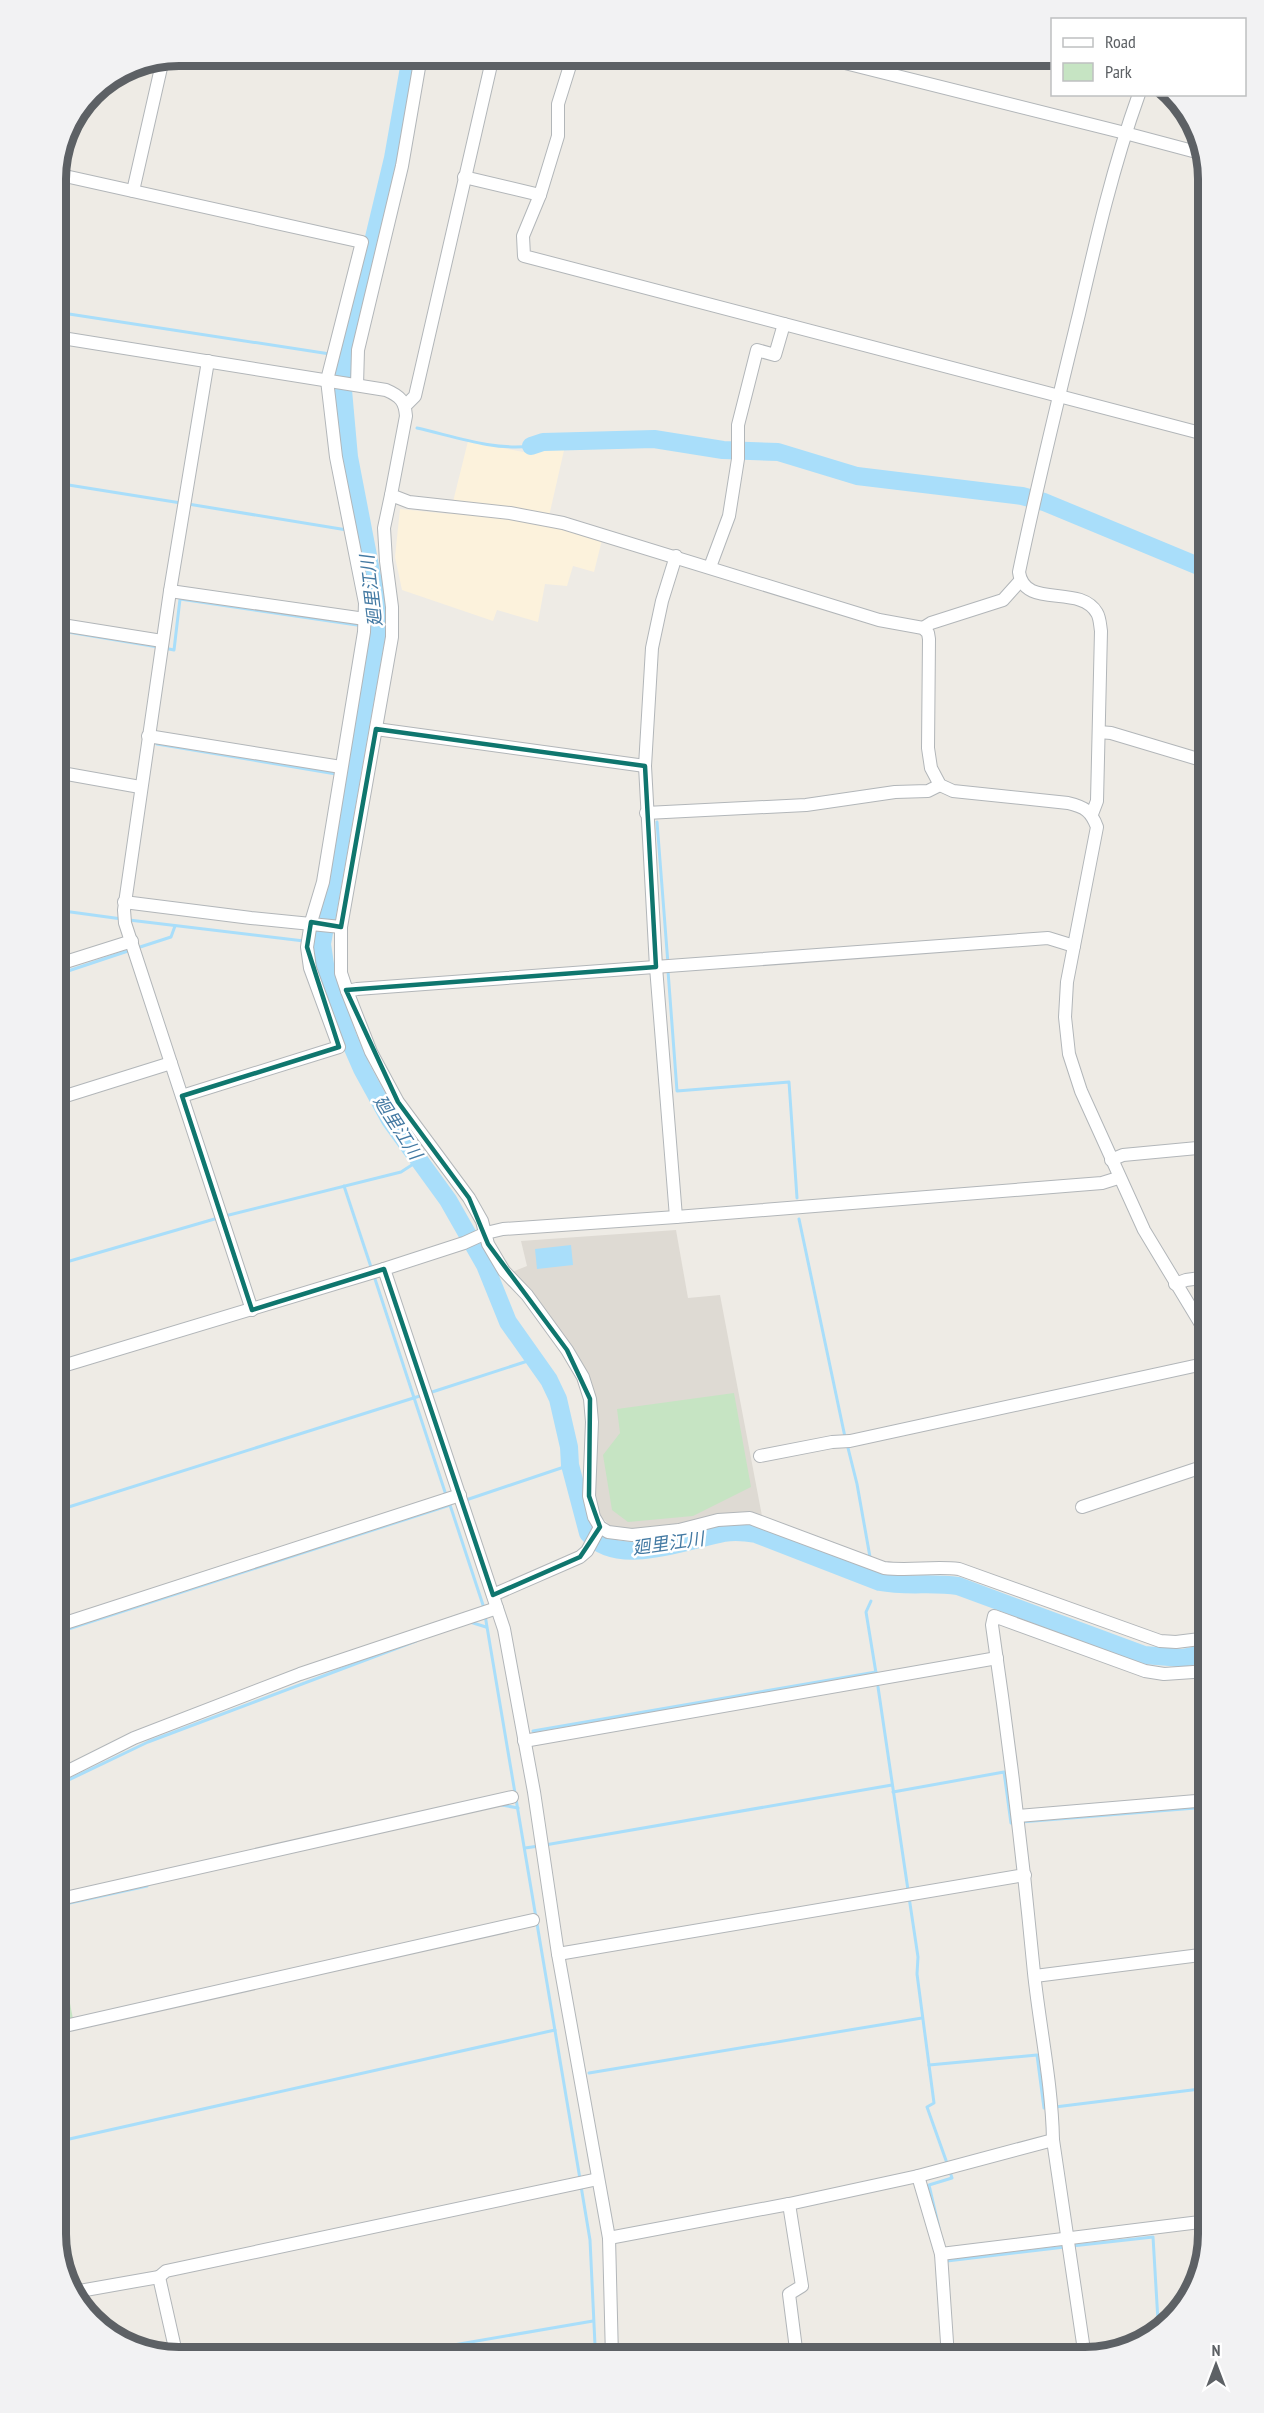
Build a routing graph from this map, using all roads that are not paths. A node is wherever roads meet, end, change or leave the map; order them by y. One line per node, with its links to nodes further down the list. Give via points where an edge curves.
1 (419, 66): 17 (street, via 402,166 358,350)
2 (490, 66): 10 (street)
3 (570, 66): 12 (street, via 558,104 558,136)
4 (857, 66): 7 (street)
5 (161, 68): 11 (street)
6 (1139, 96): 7 (street)
7 (1125, 133): 8 (street); 18 (street)
8 (1194, 151)
9 (66, 176): 11 (street)
10 (464, 177): 12 (street); 19 (street, via 415,396)
11 (133, 191): 16 (street, via 362,242)
12 (540, 195): 13 (street, via 523,236 524,256)
13 (784, 324): 18 (street); 23 (street, via 775,355 757,350 738,425 738,459 729,516)
14 (66, 339): 15 (street)
15 (208, 362): 16 (street); 25 (street)
16 (327, 381): 17 (street); 26 (street, via 336,457)
17 (357, 385): 19 (street, via 396,394)
18 (1059, 396): 20 (street); 24 (street, via 1032,506)
19 (405, 406): 21 (street)
20 (1198, 432)
21 (391, 495): 22 (street, via 409,502 563,523); 30 (street, via 384,528 393,607 392,637)
22 (676, 556): 23 (street); 34 (street, via 652,648)
23 (710, 567): 28 (street, via 879,620)
24 (1020, 581): 28 (street, via 1003,600 931,622); 31 (street, via 1024,588 1036,593 1075,597 1090,603 1098,614)
25 (170, 591): 26 (street); 29 (street)
26 (365, 619): 35 (street)
27 (66, 626): 29 (street)
28 (923, 628): 37 (street, via 929,639 928,748 931,768)
29 (162, 645): 32 (street)
30 (375, 729): 34 (street); 43 (street)
31 (1099, 732): 33 (street); 40 (street, via 1097,801)
32 (148, 736): 35 (street); 38 (street)
33 (1198, 759)
34 (645, 766): 39 (street)
35 (340, 772): 42 (street)
36 (66, 774): 38 (street)
37 (940, 785): 39 (street, via 928,791 806,805); 40 (street, via 952,791 1068,803 1083,806)
38 (140, 787): 41 (street)
39 (646, 813): 47 (street)
40 (1092, 814): 45 (street, via 1097,827)
41 (124, 912): 42 (street); 44 (street)
42 (313, 923): 43 (street); 51 (street, via 308,943 310,968 339,1047)
43 (337, 926): 48 (street, via 341,973)
44 (133, 946): 46 (street); 49 (street)
45 (1074, 946): 47 (street, via 1048,938); 53 (street, via 1066,993 1069,1054)
46 (66, 963)
47 (664, 967): 48 (street); 55 (street)
48 (347, 991): 56 (street, via 371,1052 398,1102 469,1198 482,1221)
49 (171, 1063): 50 (street); 51 (street)
50 (66, 1096)
51 (182, 1096): 60 (street)
52 (1198, 1148): 53 (street, via 1123,1155)
53 (1111, 1160): 54 (street)
54 (1118, 1178): 55 (street, via 1102,1183); 59 (street)
55 (676, 1217): 56 (street, via 503,1229)
56 (483, 1234): 57 (street); 68 (street, via 504,1270 527,1295 583,1377 592,1422 589,1497)
57 (377, 1272): 60 (street); 66 (street, via 426,1394)
58 (1198, 1278): 59 (street)
59 (1175, 1284): 61 (street)
60 (252, 1310): 62 (street)
61 (1198, 1319)
62 (66, 1365)
63 (1198, 1365): 64 (street)
64 (760, 1456)
65 (1198, 1469): 67 (street)
66 (456, 1499): 69 (street); 70 (street)
67 (1082, 1507)
68 (600, 1527): 69 (street, via 580,1557); 71 (street, via 608,1532 632,1534 750,1518 867,1562 902,1570 959,1569 1160,1641)
69 (490, 1607): 74 (street, via 504,1629); 75 (street, via 134,1738)
70 (66, 1623)
71 (1198, 1639)
72 (997, 1658): 73 (street, via 994,1616 1145,1671); 74 (street); 78 (street)
73 (1198, 1672)
74 (524, 1741): 82 (street)
75 (66, 1772)
76 (512, 1797): 80 (street)
77 (1198, 1801): 78 (street)
78 (1019, 1820): 79 (street)
79 (1025, 1875): 82 (street); 84 (street)
80 (66, 1898)
81 (533, 1920): 85 (street)
82 (558, 1954): 88 (street)
83 (1198, 1955): 84 (street)
84 (1035, 1976): 86 (street)
85 (66, 2026)
86 (1053, 2140): 87 (street); 92 (street)
87 (918, 2176): 89 (street); 93 (street)
88 (598, 2179): 91 (street); 94 (street, via 166,2271)
89 (789, 2204): 91 (street); 98 (street, via 802,2286 789,2294)
90 (1198, 2223): 92 (street)
91 (609, 2238): 97 (street)
92 (1069, 2244): 93 (street); 100 (street)
93 (945, 2254): 99 (street)
94 (159, 2277): 95 (street); 96 (street)
95 (81, 2291)
96 (175, 2347)
97 (612, 2347)
98 (796, 2347)
99 (948, 2347)
100 (1084, 2347)

